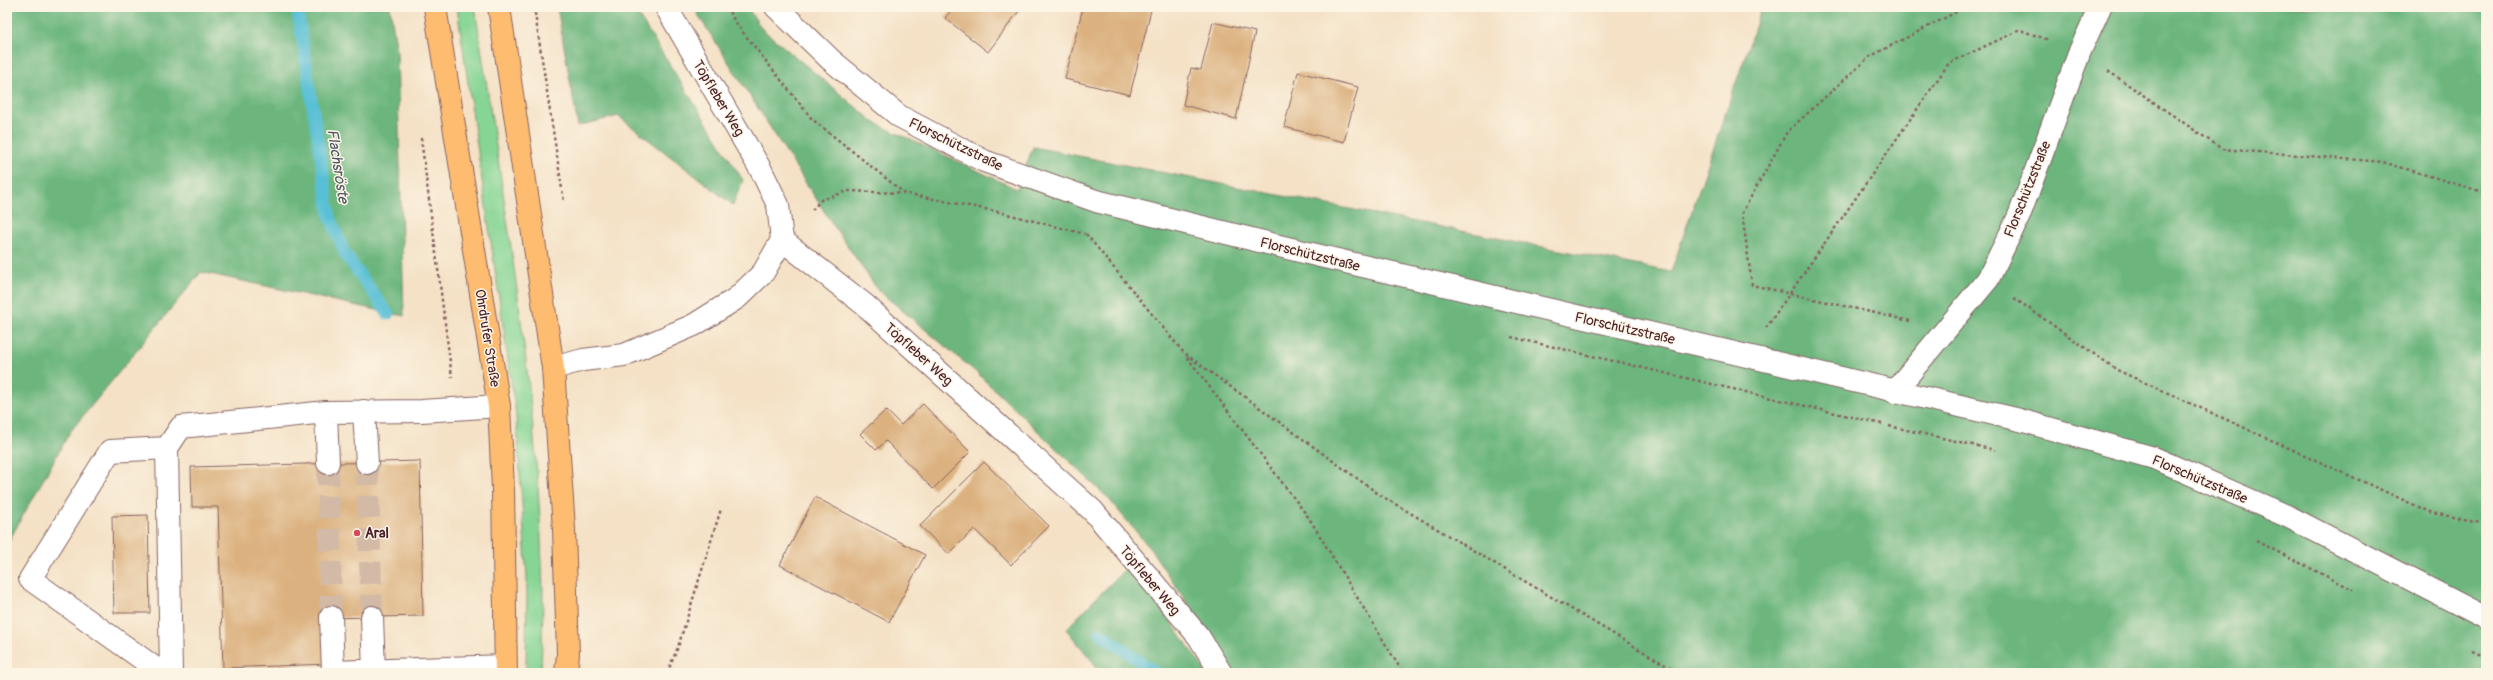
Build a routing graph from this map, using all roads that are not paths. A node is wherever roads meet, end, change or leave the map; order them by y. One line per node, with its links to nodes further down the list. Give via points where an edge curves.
1 (434, 7): 9 (main road, Ohrdrufer Straße)
2 (499, 7): 7 (main road)
3 (666, 7): 6 (street, Töpfleber Weg, via 761,170 778,205)
4 (776, 7): 8 (street, Florschützstraße, via 831,60 899,116 984,161 1096,201)
5 (2100, 7): 8 (street, Florschützstraße, via 2080,51 2019,216 1988,280)
6 (782, 240): 7 (street, via 763,274 737,298 694,325 624,355 583,360); 24 (street, Töpfleber Weg, via 865,305 1093,511 1199,638)
7 (553, 368): 23 (main road, via 564,529 568,654)
8 (1894, 392): 17 (street, Florschützstraße, via 2020,420 2154,458 2289,517)
9 (499, 406): 10 (street, via 456,410); 18 (main road, Ohrdrufer Straße, via 503,489)
10 (364, 411): 11 (street); 13 (street)
11 (326, 412): 12 (street, via 181,427); 14 (street)
12 (167, 448): 20 (street, via 110,451 30,579); 21 (street)
13 (366, 462)
14 (328, 463)
15 (372, 617): 19 (street)
16 (331, 618): 22 (street)
17 (2486, 618)
18 (505, 669): 19 (street)
19 (374, 671): 22 (street)
20 (162, 673)
21 (171, 673)
22 (324, 673)
23 (566, 673)
24 (1221, 673)

